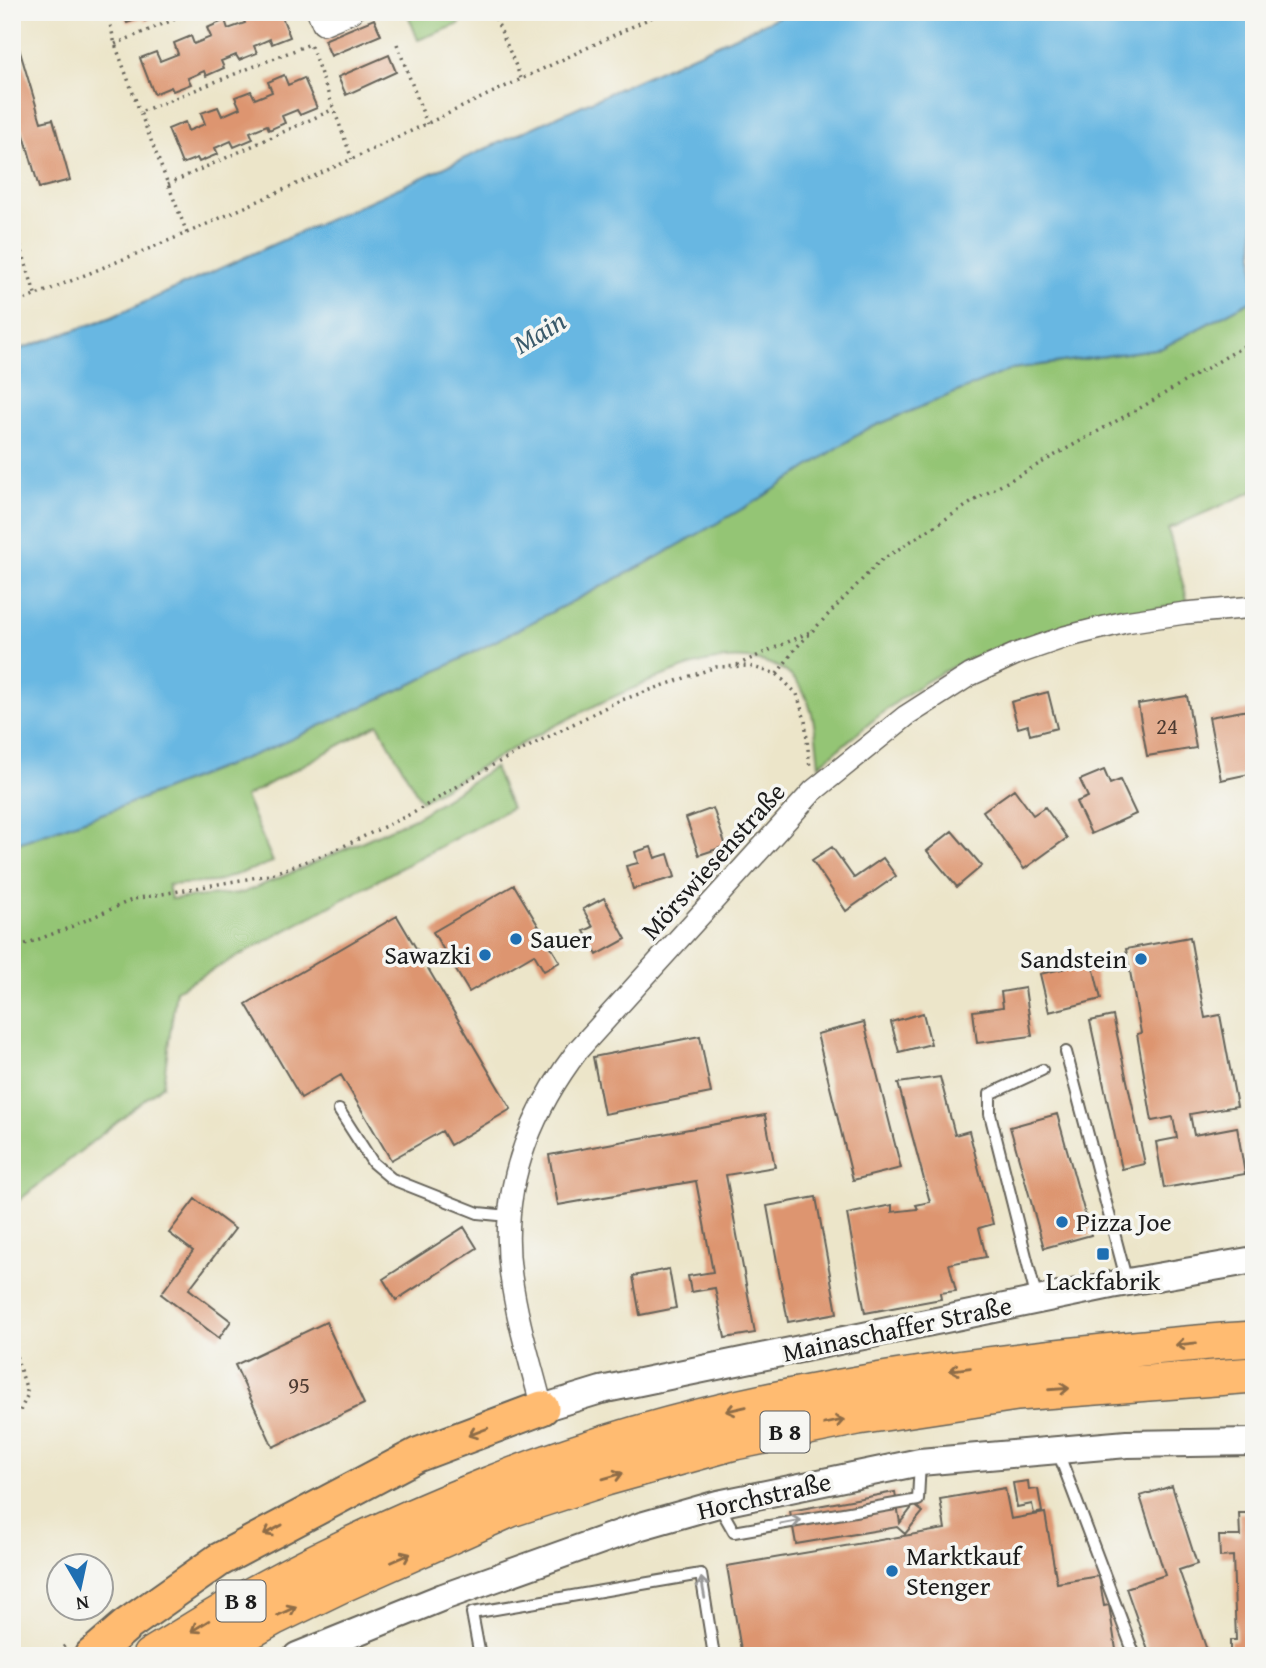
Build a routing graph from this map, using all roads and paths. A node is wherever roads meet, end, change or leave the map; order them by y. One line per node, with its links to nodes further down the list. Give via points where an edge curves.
1 (107, 12): 7 (path)
2 (192, 12): 7 (path)
3 (318, 12): 4 (street, via 323,24)
4 (352, 12)
5 (493, 12): 9 (path)
6 (663, 12): 9 (path)
7 (115, 44): 11 (path)
8 (397, 44): 12 (path)
9 (521, 79): 12 (path)
10 (334, 109): 11 (path, via 310,44); 13 (path); 14 (path)
11 (139, 113): 14 (path)
12 (428, 124): 13 (path)
13 (352, 159): 16 (path)
14 (168, 184): 16 (path)
15 (12, 218): 17 (path)
16 (187, 233): 17 (path)
17 (36, 297): 18 (path)
18 (12, 306)
19 (1254, 340): 21 (path, via 980,497 880,561)
20 (1254, 607): 24 (street, Mörswiesenstraße, via 1125,622 1017,654 970,675 906,716)
21 (812, 631): 22 (path); 23 (path)
22 (733, 666): 23 (path); 25 (path, via 716,667 616,702 493,765 415,812 331,852 269,875 134,899)
23 (777, 674): 24 (path, via 797,694 805,720)
24 (813, 790): 29 (street, Mörswiesenstraße, via 557,1079 520,1158)
25 (12, 949)
26 (1066, 1052): 31 (lane)
27 (1042, 1070): 32 (lane, via 990,1094 990,1114)
28 (339, 1110): 29 (lane, via 373,1163 392,1179 478,1213)
29 (509, 1216): 36 (street, Mörswiesenstraße, via 511,1276)
30 (1254, 1260): 31 (street, Mainaschaffer Straße)
31 (1127, 1282): 32 (street, Mainaschaffer Straße)
32 (1037, 1300): 36 (street, Mainaschaffer Straße, via 601,1390)
33 (1254, 1339): 43 (highway, B 8, one-way to 43, via 1016,1361 852,1384 700,1417 597,1446 491,1483 398,1523 265,1588)
34 (12, 1343): 37 (path, via 28,1394)
35 (1254, 1375): 44 (highway, B 8, one-way to 35, via 339,1586 511,1509 735,1442 858,1417 1017,1393)
36 (542, 1408): 42 (main road, one-way to 42, via 417,1455 275,1529 219,1560)
37 (12, 1416)
38 (1254, 1442): 39 (street, Horchstraße)
39 (1058, 1450): 40 (street, Horchstraße); 48 (lane)
40 (920, 1462): 41 (street, Horchstraße); 41 (lane, one-way to 40, via 734,1532 918,1500)
41 (718, 1504): 45 (street, Horchstraße, via 443,1597)
42 (91, 1656)
43 (150, 1656)
44 (206, 1656)
45 (297, 1656)
46 (480, 1656): 47 (lane, one-way to 46, via 701,1574 472,1613)
47 (715, 1656)
48 (1135, 1656)

